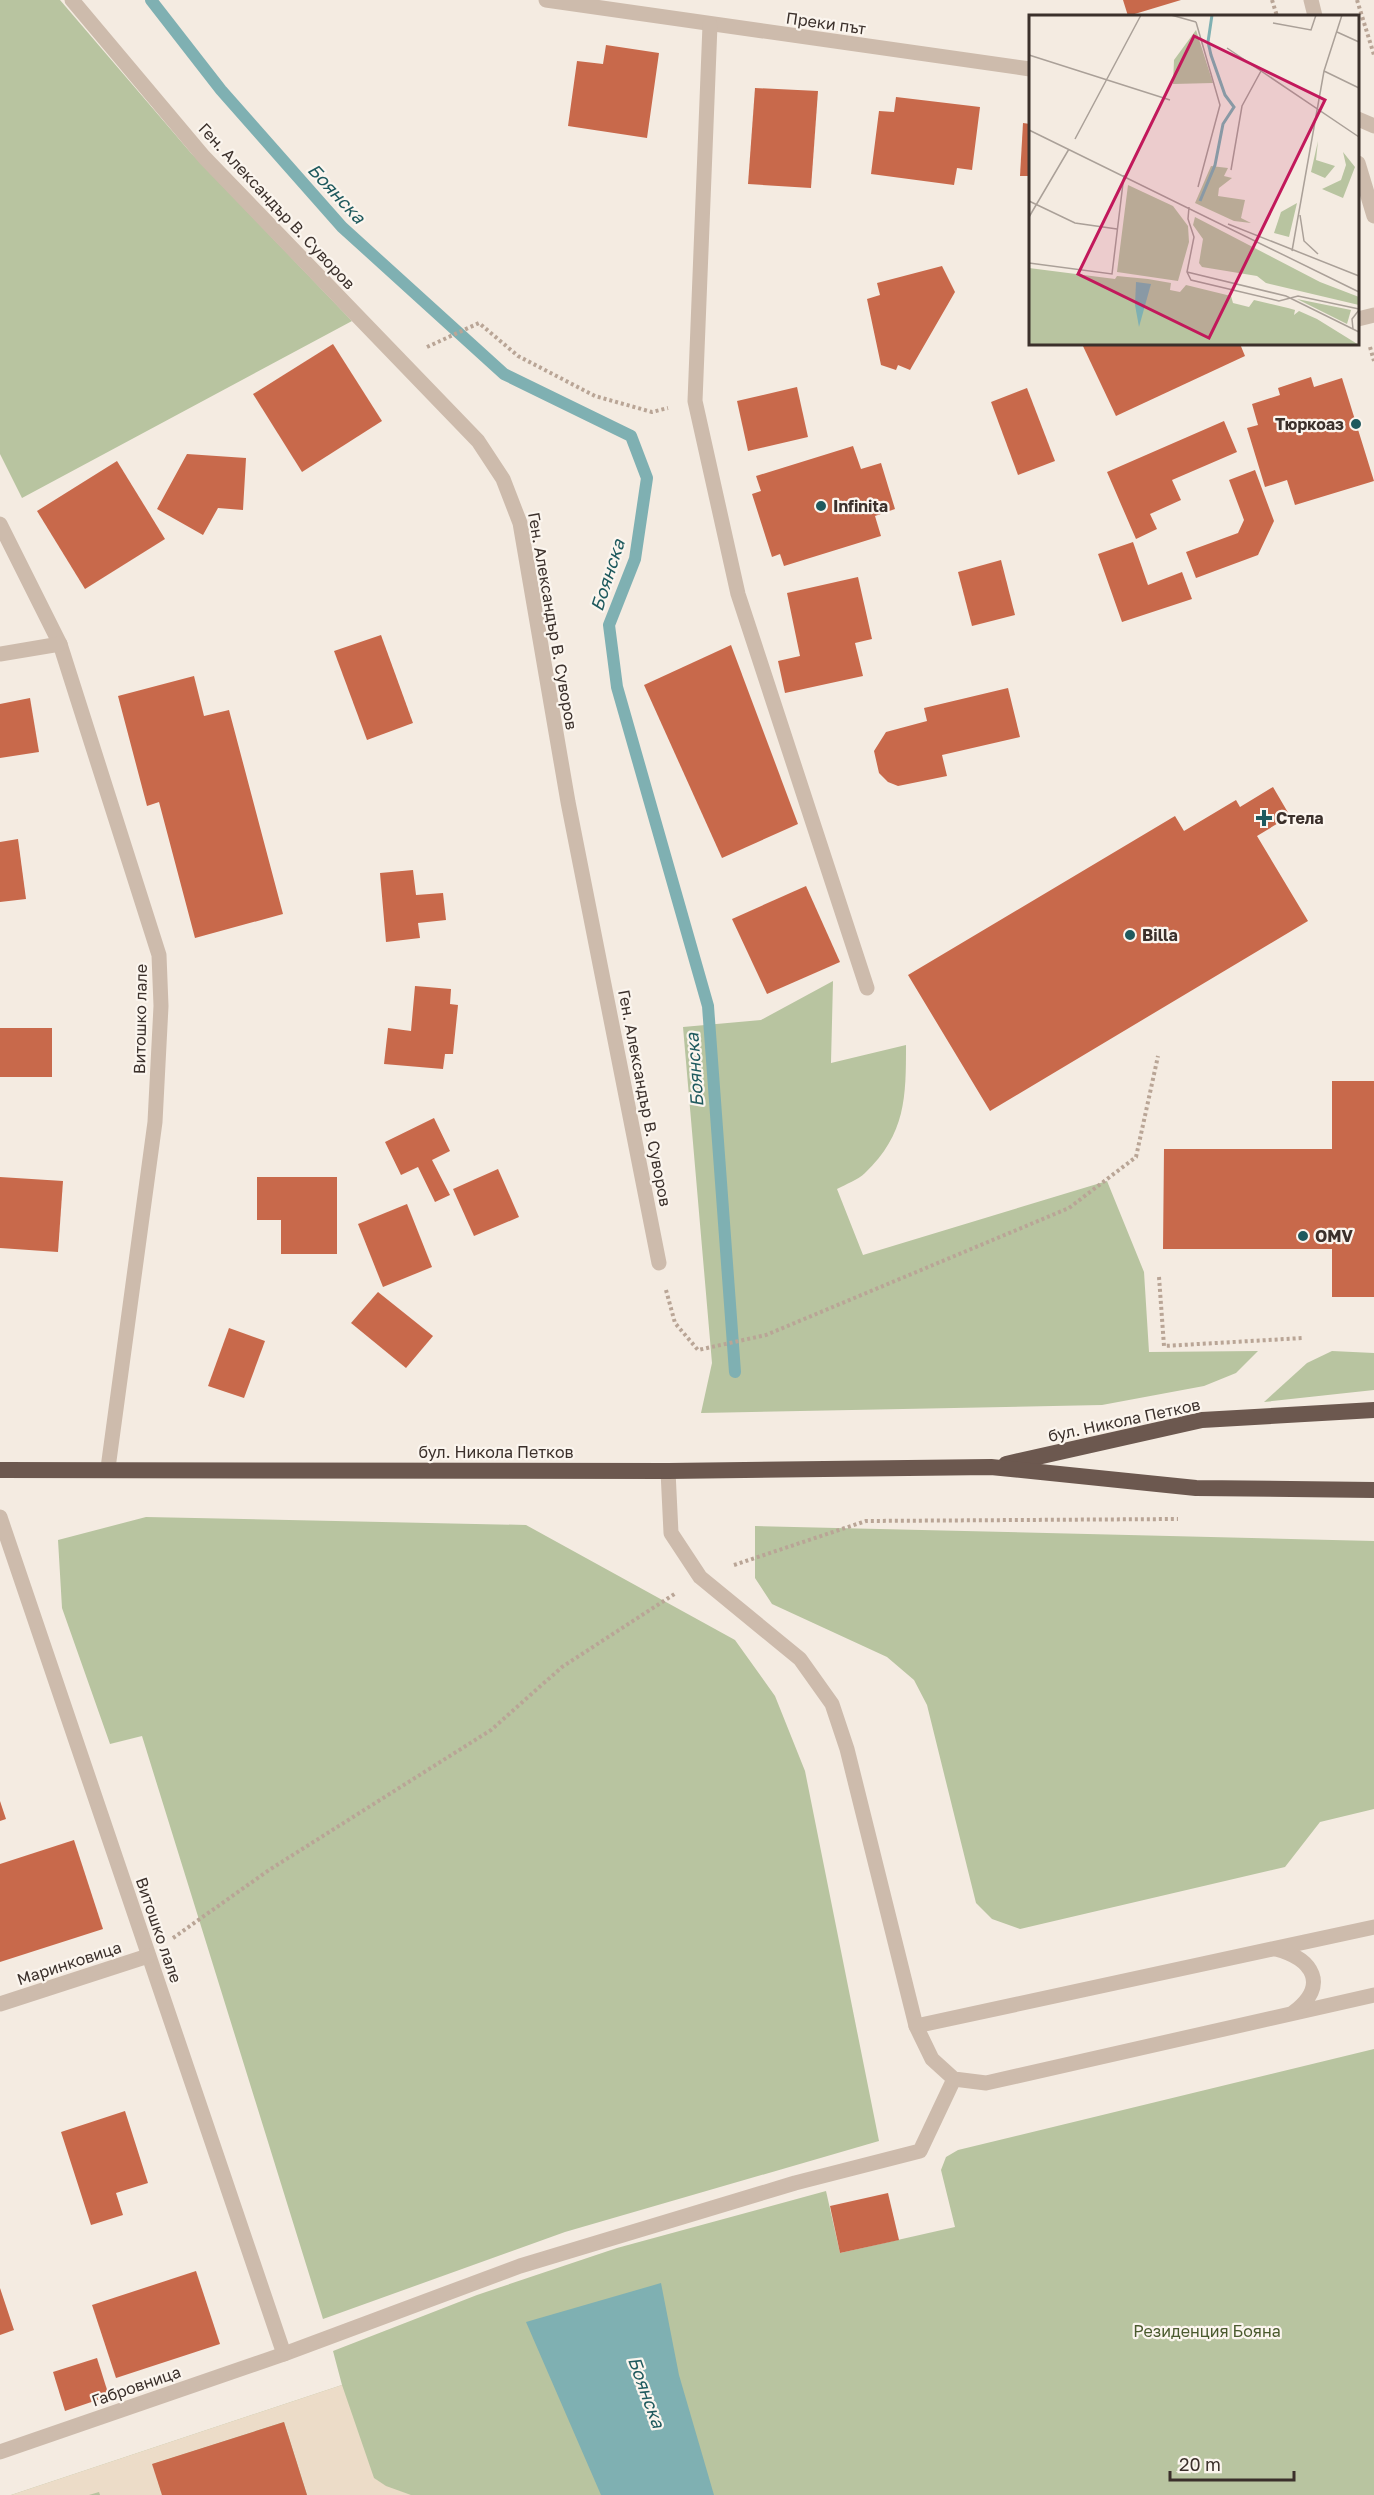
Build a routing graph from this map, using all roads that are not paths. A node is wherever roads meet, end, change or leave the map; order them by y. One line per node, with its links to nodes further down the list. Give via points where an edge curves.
1 (72, 0): 17 (street, Ген. Александър В. Суворов, via 204,158 478,441 503,479 520,523 568,802)
2 (546, 0): 5 (street, Преки път)
3 (1311, 0): 4 (street)
4 (1315, 15)
5 (710, 25): 6 (street, Преки път); 16 (street, via 695,401 738,594)
6 (1029, 69)
7 (1359, 119): 8 (street)
8 (1374, 126)
9 (1359, 166): 10 (street)
10 (1374, 216)
11 (1374, 315): 12 (street)
12 (1359, 319)
13 (0, 524): 14 (street, Витошко лале)
14 (60, 644): 15 (street); 20 (street, Витошко лале, via 159,955 161,1006 155,1122)
15 (0, 654)
16 (867, 988)
17 (659, 1263)
18 (1374, 1410): 19 (highway, бул. Никола Петков, via 1202,1420)
19 (991, 1467): 22 (highway, бул. Никола Петков); 23 (highway, бул. Никола Петков, via 1196,1488)
20 (108, 1468): 21 (highway, бул. Никола Петков); 22 (highway, бул. Никола Петков)
21 (0, 1470)
22 (668, 1471): 31 (street, via 671,1533 700,1576 800,1659 832,1704 847,1749)
23 (1374, 1490)
24 (0, 1516): 27 (street, Витошко лале)
25 (1374, 1927): 26 (street)
26 (1276, 1948): 30 (street, via 1306,1962 1314,1978 1307,2002); 31 (street)
27 (148, 1956): 29 (street, Маринковица); 33 (street, Витошко лале)
28 (1374, 1995): 30 (street)
29 (0, 2004)
30 (1291, 2013): 32 (street, via 986,2083)
31 (916, 2026): 32 (street, via 932,2059)
32 (954, 2079): 33 (street, Габровница, via 920,2151 784,2186 520,2266)
33 (284, 2354): 34 (street, Габровница)
34 (0, 2452)

